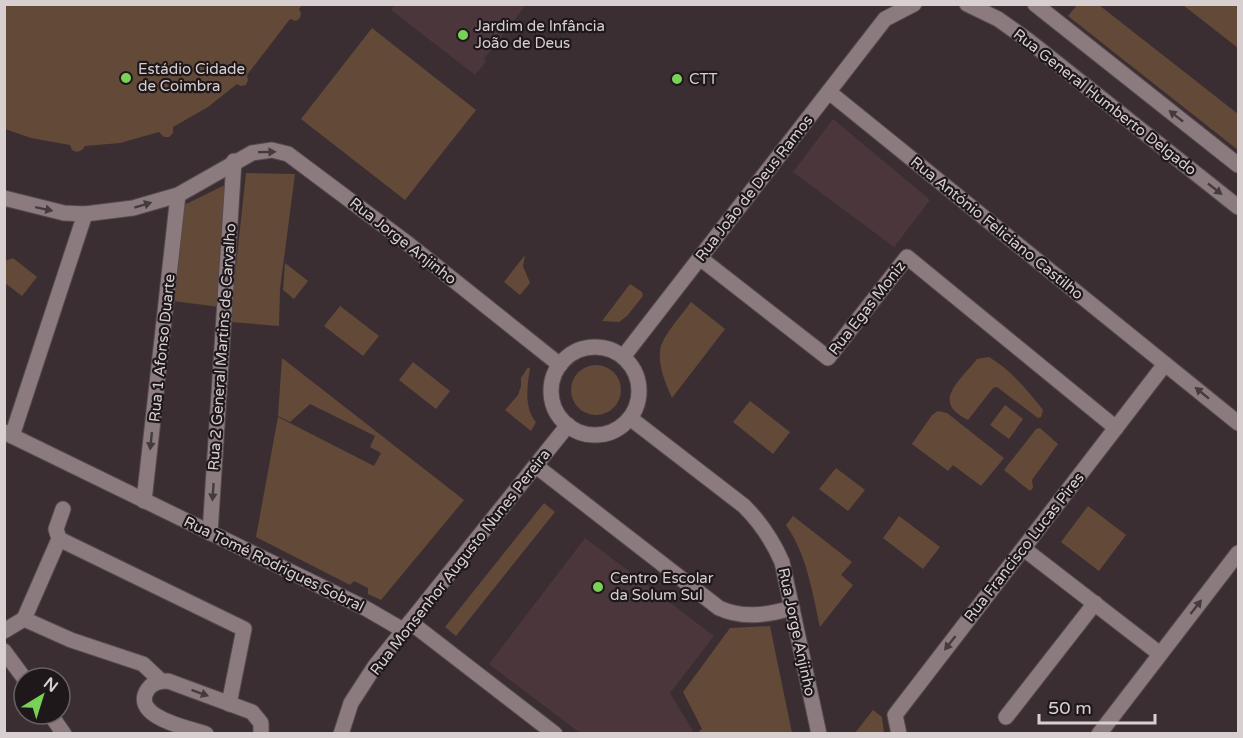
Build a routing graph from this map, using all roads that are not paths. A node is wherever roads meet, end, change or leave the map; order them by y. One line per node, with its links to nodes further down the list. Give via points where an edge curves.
1 (914, 4): 4 (street, Rua João de Deus Ramos)
2 (967, 4): 10 (street, Rua General Humberto Delgado, one-way to 10, via 999,19 1029,41)
3 (1035, 4): 7 (street, one-way to 3)
4 (887, 12): 5 (street, Rua João de Deus Ramos)
5 (829, 92): 12 (street, Rua João de Deus Ramos); 14 (street, Rua António Feliciano Castilho)
6 (234, 161): 8 (street, Rua Jorge Anjinho); 15 (street, Rua Jorge Anjinho, one-way to 15, via 272,150 288,154); 24 (street, Rua 2 General Martins de Carvalho, one-way to 24)
7 (1239, 165)
8 (178, 195): 11 (street, Rua Jorge Anjinho, one-way to 8, via 133,208); 22 (street, Rua 1 Afonso Duarte, one-way to 22)
9 (4, 198): 11 (street, Rua Jorge Anjinho, one-way to 11, via 64,213)
10 (1239, 207)
11 (86, 214): 20 (street)
12 (700, 258): 13 (street, Rua João de Deus Ramos); 19 (street, Rua Egas Moniz, via 828,358 907,257)
13 (623, 357): 15 (street, via 597,347 570,355); 16 (street, via 638,381 639,395)
14 (1165, 364): 17 (street, Rua António Feliciano Castilho, one-way to 14); 19 (street, Rua Francisco Lucas Pires)
15 (560, 365): 18 (street, via 551,390 553,404)
16 (630, 418): 18 (street, via 607,434 593,435); 29 (street, Rua Jorge Anjinho, via 759,521 782,562)
17 (1239, 423)
18 (568, 426): 21 (street, Rua Monsenhor Augusto Nunes Pereira)
19 (1116, 428): 26 (street, Rua Francisco Lucas Pires)
20 (8, 434): 22 (street, Rua Tomé Rodrigues Sobral)
21 (536, 466): 29 (street, via 719,608 737,615 771,614); 31 (street, Rua Monsenhor Augusto Nunes Pereira)
22 (144, 501): 24 (street, Rua Tomé Rodrigues Sobral)
23 (63, 509): 25 (street, via 56,529)
24 (210, 533): 31 (street, Rua Tomé Rodrigues Sobral)
25 (59, 539): 30 (street); 37 (street, via 244,629)
26 (1024, 549): 28 (street); 44 (street, Rua Francisco Lucas Pires, one-way to 44, via 895,715)
27 (1239, 553): 34 (street, one-way to 27)
28 (1095, 603): 34 (street); 38 (street)
29 (792, 608): 43 (street, Rua Jorge Anjinho)
30 (24, 620): 32 (street); 36 (street, via 143,664)
31 (406, 626): 41 (street, Rua Monsenhor Augusto Nunes Pereira, via 351,703); 42 (street, Rua Tomé Rodrigues Sobral)
32 (4, 631)
33 (4, 651): 35 (street)
34 (1160, 654): 45 (street)
35 (15, 666)
36 (161, 681): 37 (street, one-way to 37); 39 (street, via 146,693 148,710 157,717)
37 (230, 704): 40 (street, via 252,712 261,723)
38 (1006, 717)
39 (206, 734)
40 (261, 734)
41 (341, 734)
42 (555, 734)
43 (819, 734)
44 (899, 734)
45 (1099, 734)

